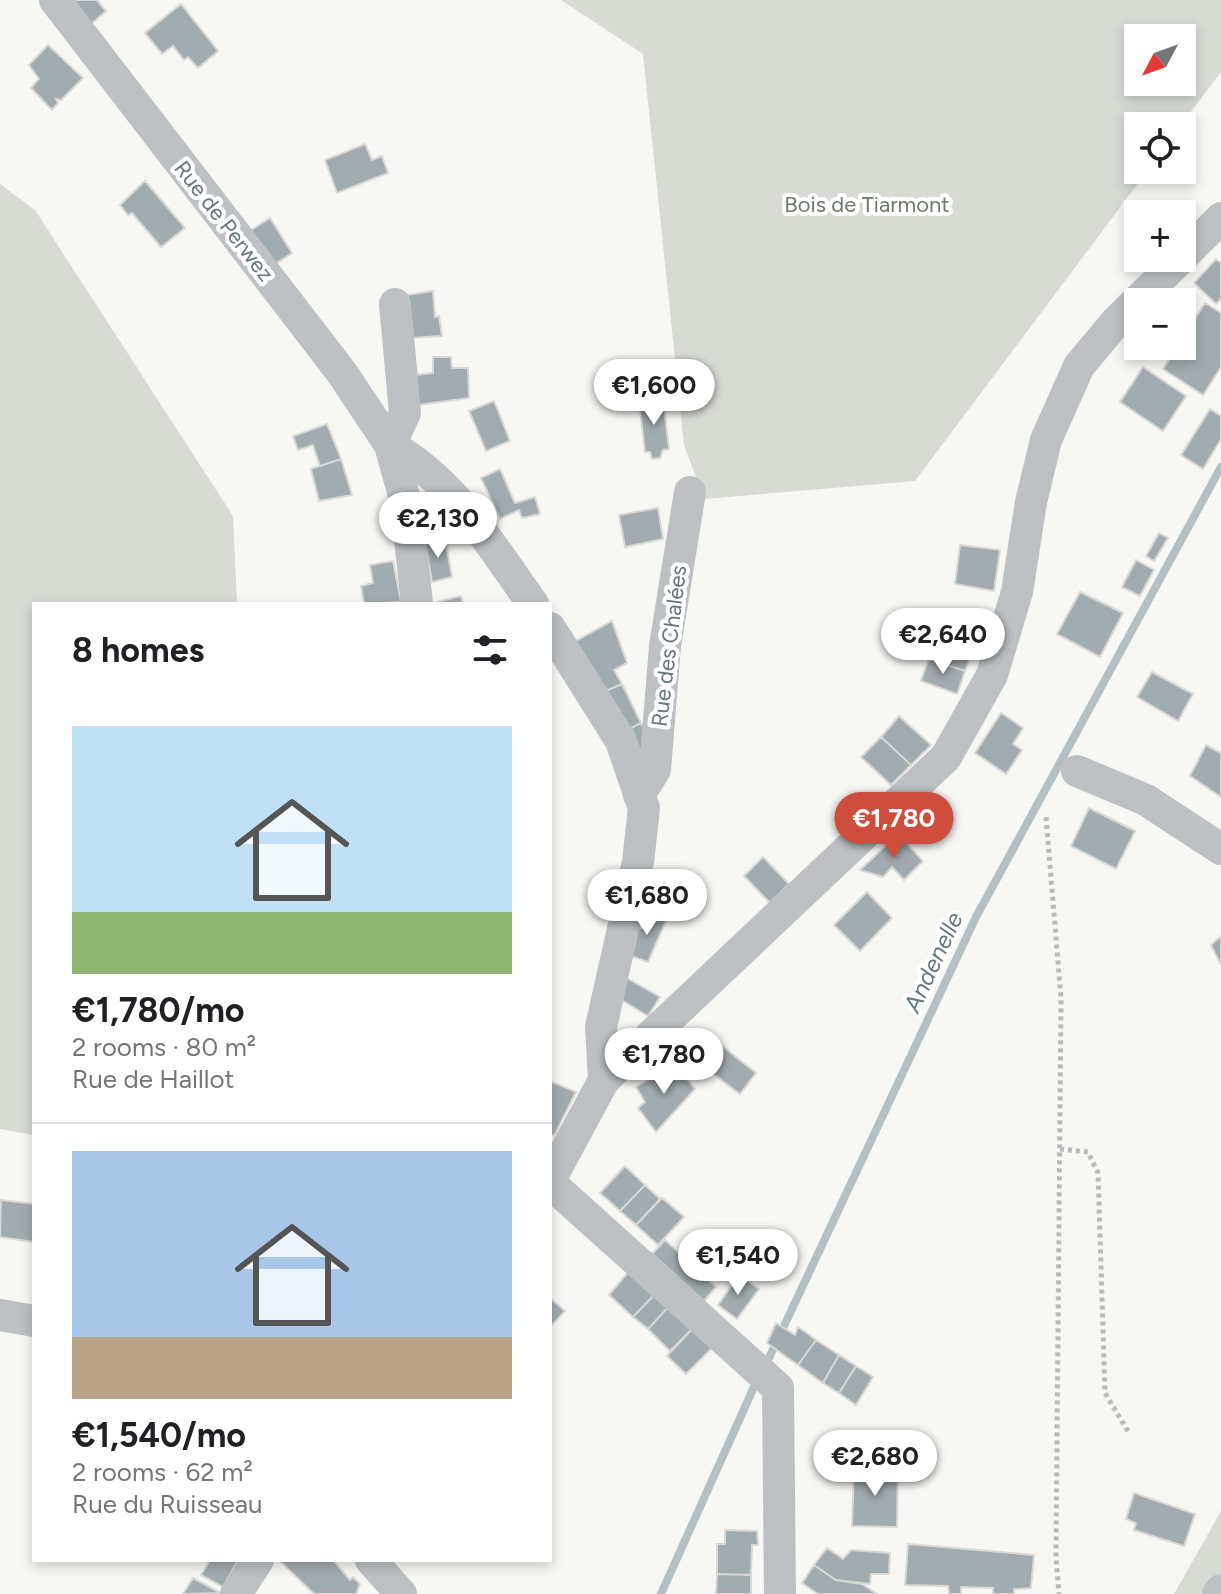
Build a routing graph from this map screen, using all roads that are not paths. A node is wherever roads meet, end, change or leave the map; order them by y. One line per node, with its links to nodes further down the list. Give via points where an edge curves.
1 (55, 0): 6 (street, Rue de Perwez, via 342,373)
2 (1221, 218): 3 (street)
3 (1196, 243)
4 (1167, 272): 14 (street, via 1079,366 1046,440 1017,592 992,675 946,757)
5 (395, 304): 6 (street, via 405,413)
6 (390, 445): 8 (street, Rue de Perwez, via 406,503); 9 (street, via 422,463 452,491)
7 (690, 492): 12 (street, Rue des Chalées, via 665,646 655,770)
8 (417, 602)
9 (532, 602)
10 (552, 631): 12 (street, Rue des Chalées, via 621,741)
11 (1077, 771): 13 (street, via 1146,800)
12 (639, 795): 14 (street, Rue des Chalées, via 644,808 638,862 601,1027)
13 (1221, 849)
14 (604, 1080): 15 (street)
15 (552, 1177)
16 (552, 1183): 23 (street, via 778,1388)
17 (0, 1315): 18 (street)
18 (32, 1321)
19 (257, 1562): 21 (street)
20 (373, 1562): 22 (street)
21 (236, 1594)
22 (401, 1594)
23 (780, 1594)

